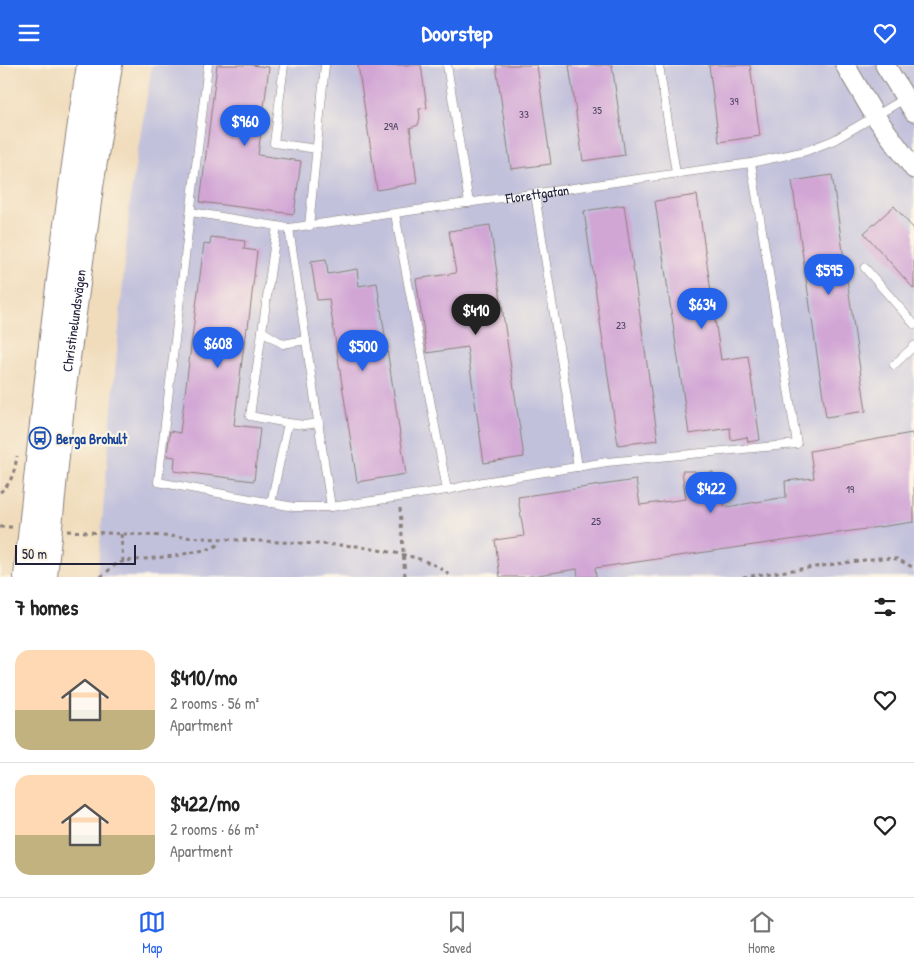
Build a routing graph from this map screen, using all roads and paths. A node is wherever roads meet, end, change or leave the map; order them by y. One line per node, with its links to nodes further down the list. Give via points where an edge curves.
1 (208, 65): 17 (lane)
2 (284, 65): 11 (lane, via 274,143)
3 (325, 65): 11 (lane)
4 (447, 65): 16 (lane)
5 (659, 65): 14 (lane)
6 (845, 65): 10 (street)
7 (885, 65): 9 (street, Florettgatan)
8 (94, 67): 43 (main road, Christinelundsvägen, via 76,153); 44 (main road, Christinelundsvägen, via 91,187 63,395)
9 (911, 101): 10 (lane, Florettgatan)
10 (875, 116): 12 (lane, Florettgatan, via 813,149); 13 (street)
11 (317, 149): 20 (lane)
12 (751, 163): 14 (lane, Florettgatan); 31 (lane, via 796,444 607,461)
13 (914, 169)
14 (676, 173): 15 (lane, Florettgatan)
15 (535, 194): 16 (lane, Florettgatan); 31 (lane)
16 (469, 203): 18 (lane, Florettgatan)
17 (191, 212): 19 (lane, Florettgatan); 35 (lane, via 158,482)
18 (395, 214): 20 (lane, Florettgatan); 32 (lane)
19 (277, 226): 21 (lane, Florettgatan); 24 (lane)
20 (309, 226): 21 (lane, Florettgatan)
21 (290, 228): 25 (lane)
22 (865, 268): 23 (lane)
23 (914, 325)
24 (262, 331): 25 (lane, via 283,344); 28 (lane, via 250,417)
25 (306, 339): 29 (lane)
26 (914, 346): 27 (lane)
27 (894, 365)
28 (288, 423): 29 (lane); 35 (lane)
29 (319, 423): 36 (lane)
30 (17, 453): 33 (path, via 10,482)
31 (578, 467): 32 (lane)
32 (447, 490): 34 (lane)
33 (0, 492)
34 (399, 497): 36 (lane); 40 (path)
35 (271, 503): 36 (lane)
36 (331, 507)
37 (59, 530): 38 (path)
38 (121, 534): 39 (path); 41 (path)
39 (220, 539): 40 (path, via 357,546); 41 (path, via 209,549)
40 (403, 555): 46 (path); 47 (path, via 435,565)
41 (123, 562): 45 (path)
42 (914, 568): 48 (path, via 898,559 879,558)
43 (26, 577)
44 (45, 577)
45 (101, 577)
46 (405, 577)
47 (452, 577)
48 (743, 577)

